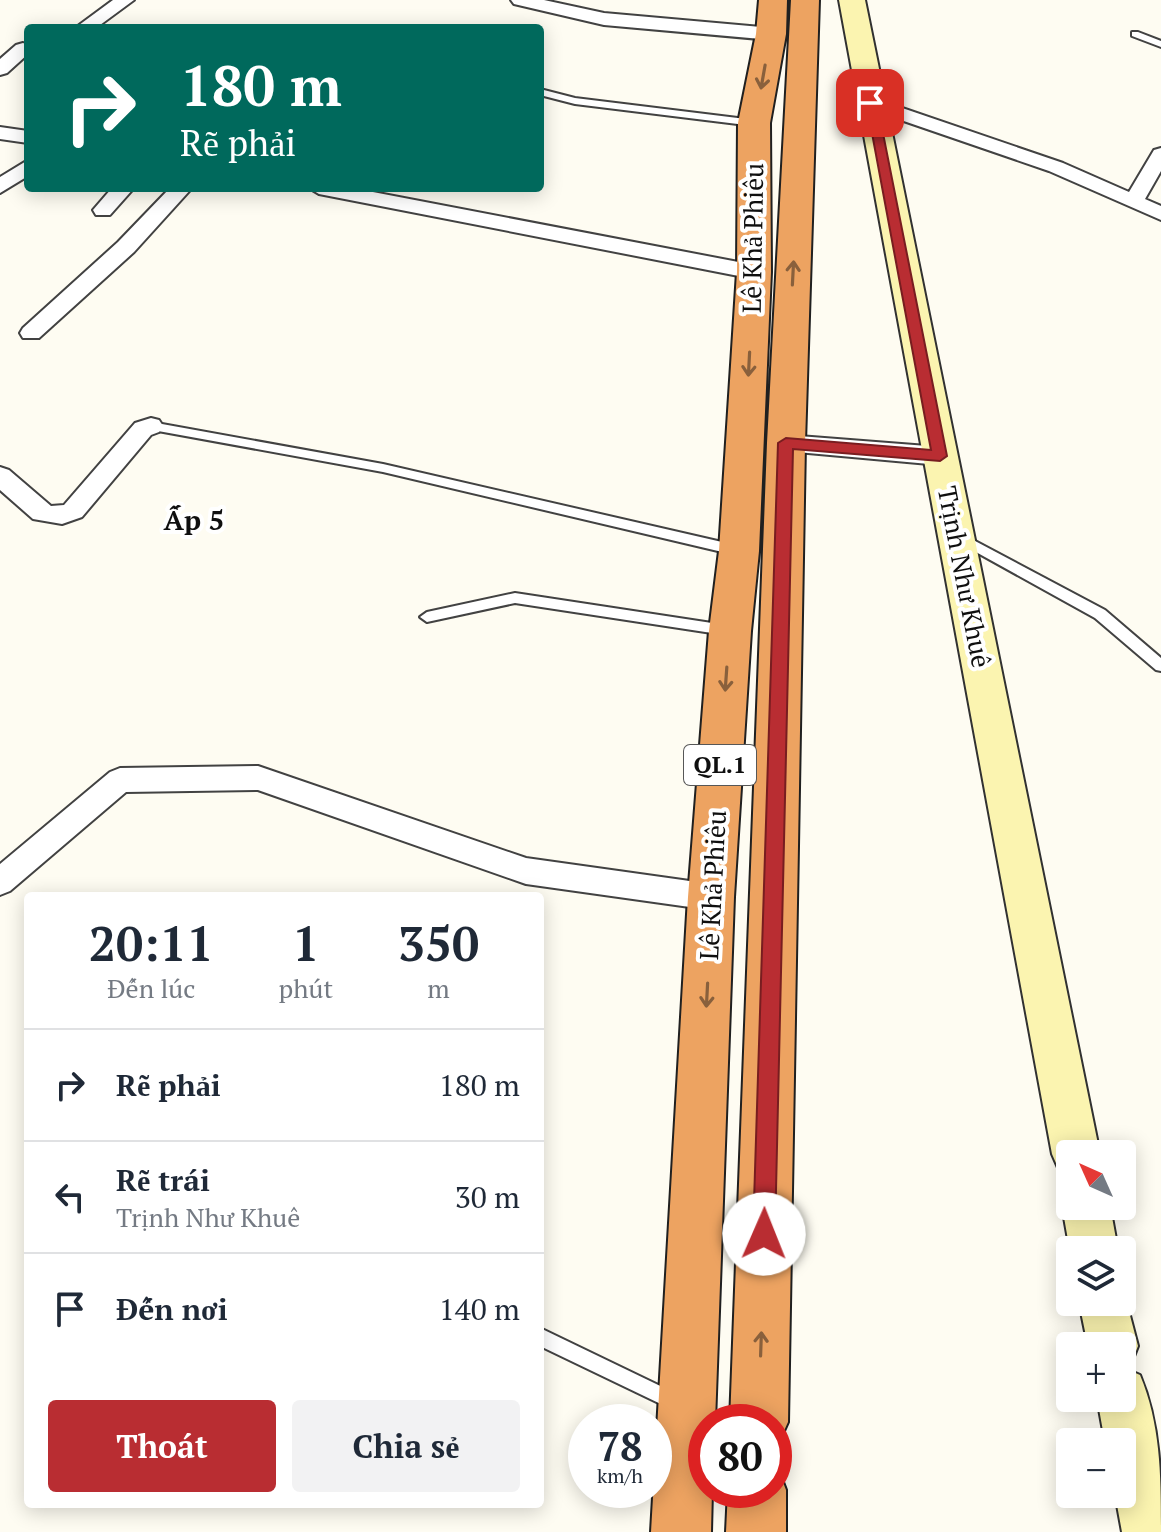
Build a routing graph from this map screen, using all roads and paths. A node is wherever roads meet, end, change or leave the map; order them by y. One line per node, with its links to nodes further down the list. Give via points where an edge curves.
1 (125, 0): 6 (street)
2 (520, 0): 5 (street, via 604,19)
3 (805, 0): 28 (highway, Lê Khả Phiêu / QL.1, one-way to 3)
4 (852, 0): 12 (street, Trịnh Như Khuê)
5 (772, 17): 13 (highway, Lê Khả Phiêu / QL.1, one-way to 13)
6 (90, 24)
7 (1135, 34): 8 (lane)
8 (1161, 44)
9 (23, 49): 10 (street)
10 (0, 69)
11 (544, 93): 13 (lane)
12 (870, 103): 22 (street, via 1056,167); 29 (street, Trịnh Như Khuê)
13 (754, 123): 25 (highway, Lê Khả Phiêu / QL.1)
14 (0, 133): 15 (street)
15 (24, 136)
16 (1161, 154): 22 (street)
17 (24, 169): 18 (street)
18 (0, 187)
19 (120, 192): 23 (street)
20 (178, 192): 26 (street)
21 (340, 192): 25 (street)
22 (1133, 202): 24 (street)
23 (103, 210)
24 (1161, 214)
25 (754, 272): 32 (highway, Lê Khả Phiêu / QL.1, one-way to 32)
26 (31, 333)
27 (151, 426): 30 (street, via 73,511 59,518 44,516); 32 (lane, via 383,468)
28 (786, 443): 29 (street); 41 (highway, Lê Khả Phiêu / QL.1, one-way to 28)
29 (940, 456): 31 (street, Trịnh Như Khuê)
30 (0, 476)
31 (956, 536): 35 (lane, via 1100,614); 38 (street, Trịnh Như Khuê)
32 (739, 551): 34 (highway, Lê Khả Phiêu / QL.1)
33 (427, 617): 34 (lane, via 515,598)
34 (730, 631): 37 (highway, Lê Khả Phiêu / QL.1, one-way to 37)
35 (1161, 666)
36 (0, 882): 37 (street, via 120,780 258,778 526,871)
37 (711, 897): 40 (highway, Lê Khả Phiêu / QL.1, one-way to 40)
38 (1073, 1140)
39 (544, 1339): 42 (lane)
40 (688, 1404)
41 (759, 1404)
42 (688, 1408): 45 (highway, Lê Khả Phiêu / QL.1)
43 (1126, 1412): 47 (street)
44 (757, 1508): 46 (highway)
45 (681, 1532)
46 (756, 1532)
47 (1149, 1532)

